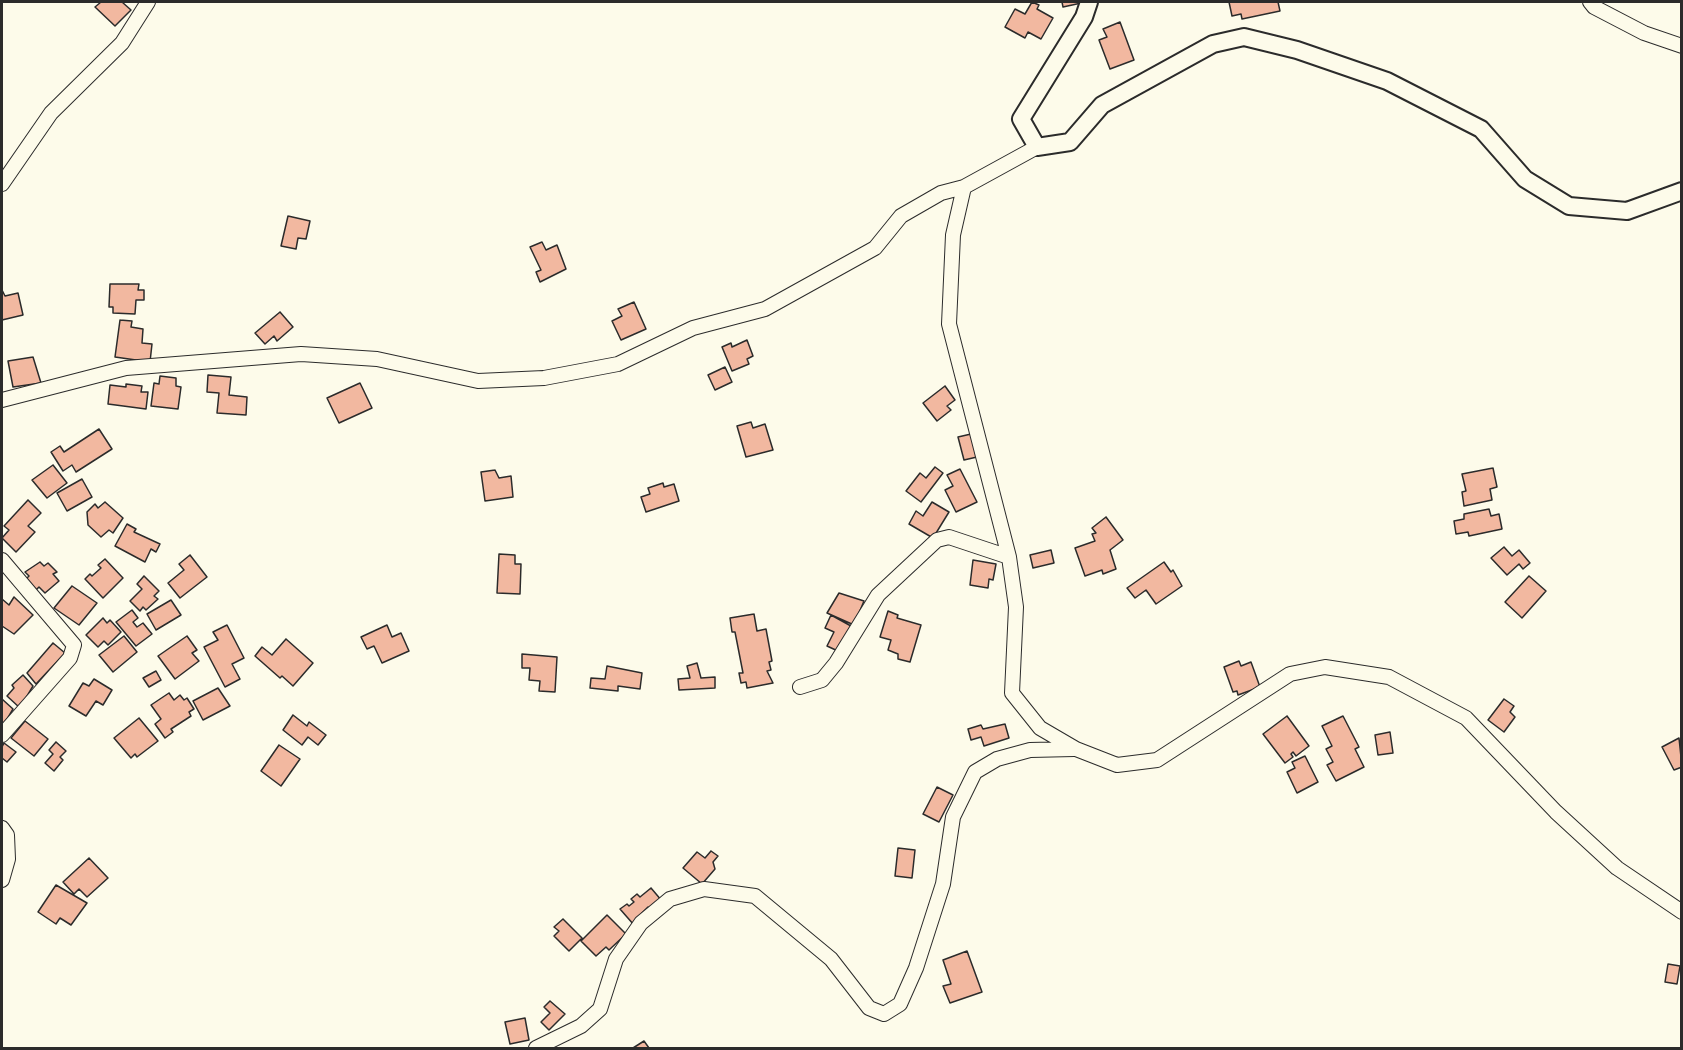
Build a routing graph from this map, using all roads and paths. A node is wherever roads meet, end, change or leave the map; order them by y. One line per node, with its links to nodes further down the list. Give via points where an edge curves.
1 (148, 2): 6 (street, via 122,43 51,113)
2 (1089, 2): 5 (street, via 1084,17 1021,119)
3 (1590, 2): 4 (street, via 1644,33)
4 (1682, 46)
5 (1037, 147): 7 (street); 8 (street, via 1070,142 1101,105 1213,44 1244,37 1297,50 1387,81 1481,129 1525,179 1569,206 1627,211)
6 (2, 184)
7 (964, 187): 9 (street, via 941,193 901,216 875,248 765,309 693,328 618,364 544,378 478,381 377,359 301,354 126,368); 10 (street, via 952,235 950,324)
8 (1682, 191)
9 (2, 400)
10 (1010, 557): 12 (street, via 949,537 937,540 878,595 822,680); 14 (street, via 1016,608 1012,693 1040,728)
11 (2, 560): 13 (street, via 74,645 70,658)
12 (800, 687)
13 (2, 735)
14 (1076, 749): 17 (street, via 1117,765 1157,760 1290,674 1325,667 1389,677 1466,718 1608,860); 18 (street, via 1030,750 997,759 975,772 953,817 944,884 916,968 900,1004 884,1014 869,1008 831,959 755,897 704,889 670,899 641,923 616,959 600,1009 581,1026)
15 (2, 828): 16 (street, via 7,835 8,859)
16 (2, 879)
17 (1682, 912)
18 (536, 1048)

